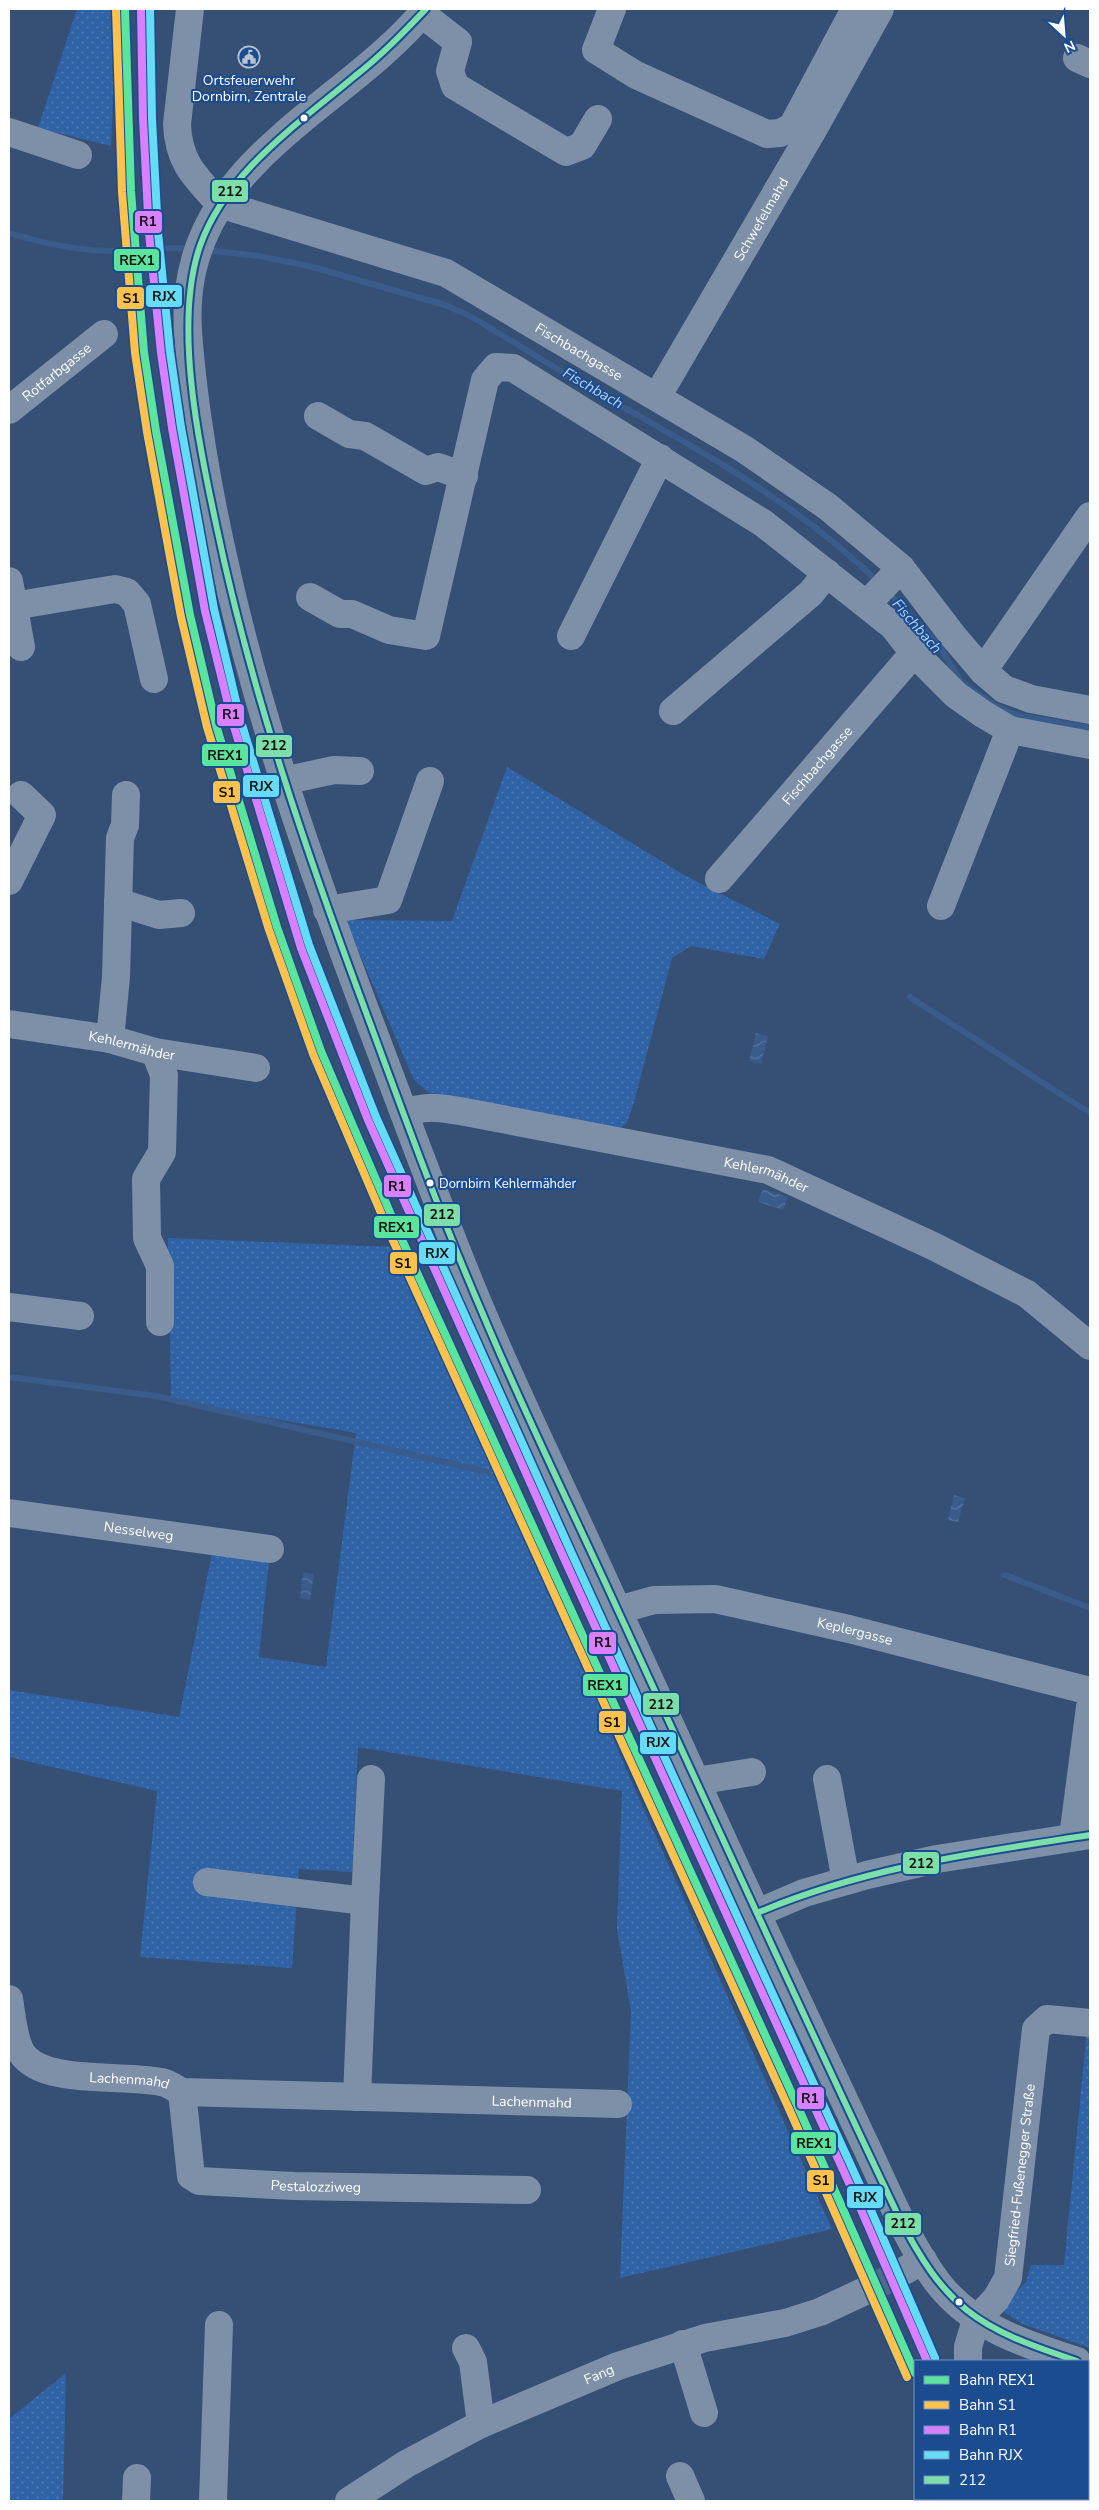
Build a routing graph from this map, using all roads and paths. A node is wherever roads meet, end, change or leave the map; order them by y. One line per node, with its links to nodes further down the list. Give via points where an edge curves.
1 (190, 9): 9 (street, via 177,124 178,142 194,176)
2 (612, 9): 3 (street, via 596,50 636,75 767,134 780,133 792,127)
3 (854, 9)
4 (880, 9): 11 (street, Schwefelmahd)
5 (424, 12): 6 (street, via 458,42 450,71 455,86 463,91 566,152 582,146); 9 (street, via 400,39 254,161)
6 (598, 119)
7 (9, 132): 8 (street)
8 (78, 155)
9 (220, 204): 11 (street, Fischbachgasse, via 446,273); 31 (street, via 197,251 187,299 189,348 200,438 241,640)
10 (104, 334): 12 (street, Rotfarbgasse)
11 (658, 397): 18 (street, Fischbachgasse, via 744,449 828,507)
12 (9, 410)
13 (318, 416): 15 (street, via 349,434 365,436 426,471 438,467)
14 (660, 458): 15 (street, Fischbachgasse, via 513,368 496,367 485,380); 17 (street, Fischbachgasse, via 763,524); 21 (street)
15 (464, 476): 20 (street, Fischbachgasse, via 426,636 389,630 352,614 340,614)
16 (1090, 516): 24 (street)
17 (827, 573): 18 (street, Fischbachgasse); 27 (street, via 811,593)
18 (885, 586): 23 (street, Fischbachgasse, via 893,626); 24 (street, Fischbachgasse, via 954,636)
19 (11, 594): 22 (street); 25 (street, via 115,589 127,592 137,604)
20 (310, 597)
21 (571, 636)
22 (21, 647)
23 (914, 653): 28 (street, Fischbachgasse, via 956,695); 35 (street, Fischbachgasse)
24 (983, 671): 26 (street, Fischbachgasse, via 1004,689 1031,699)
25 (154, 680)
26 (1090, 710)
27 (673, 711)
28 (1010, 730): 29 (street, Fischbachgasse); 38 (street)
29 (1090, 745)
30 (360, 771): 31 (street, via 334,770)
31 (283, 781): 39 (street)
32 (430, 781): 39 (street, via 388,900)
33 (21, 795): 36 (street, via 42,815)
34 (126, 795): 37 (street, via 125,824 120,838)
35 (719, 878)
36 (9, 881)
37 (118, 902): 40 (street, via 159,915); 42 (street)
38 (941, 906)
39 (327, 910): 45 (street)
40 (181, 912)
41 (9, 1024): 42 (street, Kehlermähder)
42 (110, 1039): 43 (street, Kehlermähder)
43 (154, 1052): 44 (street, Kehlermähder); 48 (street, via 164,1075 162,1152 146,1179 147,1238 160,1266)
44 (256, 1068)
45 (404, 1113): 49 (street, Kehlermähder, via 420,1107 453,1110 768,1170 1028,1294); 52 (street, via 480,1306)
46 (9, 1307): 47 (street)
47 (80, 1316)
48 (160, 1322)
49 (1090, 1346)
50 (9, 1513): 51 (street, Nesselweg)
51 (270, 1549)
52 (618, 1610): 53 (street, Keplergasse, via 654,1600 715,1599 858,1631); 58 (street)
53 (1090, 1692)
54 (1090, 1707): 59 (street)
55 (752, 1772): 58 (street)
56 (371, 1779): 62 (street)
57 (827, 1779): 60 (street)
58 (696, 1781): 63 (street)
59 (1085, 1840): 60 (street, via 937,1859)
60 (846, 1881): 63 (street, via 804,1893)
61 (207, 1882): 62 (street)
62 (365, 1901): 67 (street)
63 (757, 1913): 71 (street, via 889,2197 912,2266)
64 (9, 1999): 66 (street, Lachenmahd, via 17,2042 32,2063 62,2074 163,2082)
65 (1090, 2022): 71 (street, Siegfried-Fußenegger Straße, via 1047,2019 1036,2029 1008,2278 996,2300)
66 (182, 2092): 67 (street, Lachenmahd); 69 (street, Pestalozziweg, via 191,2176 199,2181)
67 (357, 2097): 68 (street, Lachenmahd)
68 (618, 2104)
69 (527, 2190)
70 (867, 2290): 73 (street, Fang, via 820,2312 785,2323)
71 (976, 2320): 75 (street, Siegfried-Fußenegger Straße, via 968,2347); 76 (street)
72 (219, 2325): 80 (street)
73 (683, 2344): 77 (street); 78 (street, Fang, via 618,2366)
74 (466, 2348): 78 (street, via 473,2362)
75 (968, 2360)
76 (1074, 2360)
77 (704, 2413)
78 (481, 2424): 81 (street, Fang, via 406,2464)
79 (680, 2476): 82 (street)
80 (213, 2501)
81 (349, 2501)
82 (691, 2501)

